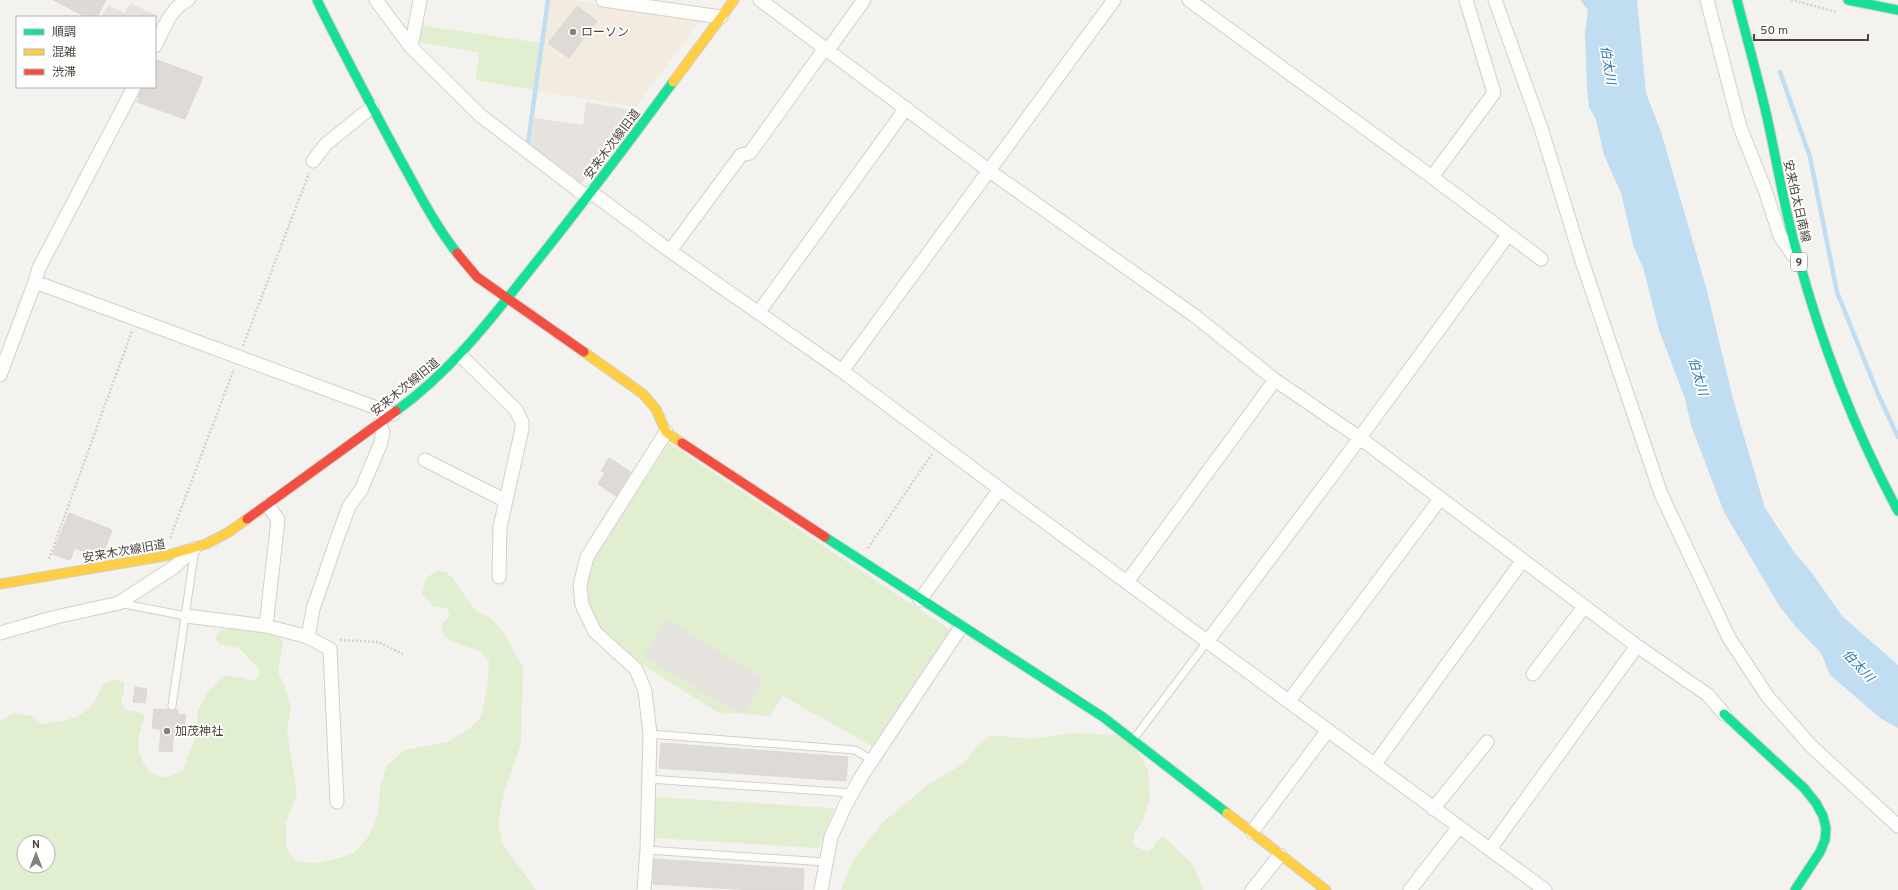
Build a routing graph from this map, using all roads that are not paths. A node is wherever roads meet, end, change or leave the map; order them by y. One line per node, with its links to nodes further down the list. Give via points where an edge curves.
1 (188, 0): 18 (street, via 173,11)
2 (318, 0): 22 (street, via 341,51)
3 (376, 0): 19 (street)
4 (420, 0): 19 (street)
5 (603, 0): 17 (street)
6 (734, 0): 17 (street, 安来木次線旧道)
7 (760, 0): 20 (street)
8 (864, 0): 20 (street)
9 (1114, 0): 25 (street)
10 (1189, 0): 26 (street)
11 (1466, 0): 26 (street, via 1494,93)
12 (1494, 0): 78 (street, via 1542,128 1581,258 1661,494 1729,638 1768,696 1811,746)
13 (1707, 0): 31 (street, via 1740,127 1780,236)
14 (1737, 0): 31 (street, 安来伯太日南線 / 9)
15 (1848, 0): 16 (street)
16 (1898, 10)
17 (721, 17): 27 (street, 安来木次線旧道)
18 (156, 44)
19 (411, 47): 27 (street, via 481,116)
20 (826, 49): 23 (street); 29 (street, via 750,153 741,155)
21 (133, 88): 32 (street, via 39,268)
22 (372, 107): 24 (street, via 326,144); 33 (street, via 429,211 460,259 477,277)
23 (906, 108): 25 (street); 34 (street)
24 (313, 161)
25 (988, 170): 36 (street); 38 (street, via 1195,316)
26 (1432, 176): 28 (street)
27 (589, 194): 29 (street); 33 (street, 安来木次線旧道)
28 (1508, 235): 30 (street); 42 (street)
29 (670, 250): 34 (street)
30 (1542, 259)
31 (1800, 267): 48 (street, 安来伯太日南線 / 9, via 1850,412)
32 (35, 282): 37 (street); 39 (street)
33 (507, 299): 35 (street, 安来木次線旧道); 41 (street, via 643,394 656,409)
34 (759, 312): 36 (street)
35 (460, 355): 39 (street, 安来木次線旧道, via 440,377); 46 (street, via 516,410 522,422)
36 (842, 371): 44 (street)
37 (0, 374)
38 (1275, 380): 42 (street); 52 (street)
39 (393, 414): 40 (street, 安来木次線旧道)
40 (379, 424): 47 (street, 安来木次線旧道); 61 (street, via 383,432 380,445 361,490 349,506 334,544 313,609)
41 (666, 432): 54 (street); 69 (street, via 587,557 580,585 582,605 595,632 636,668 645,691)
42 (1360, 438): 45 (street); 62 (street)
43 (425, 460): 46 (street)
44 (1000, 489): 52 (street); 54 (street)
45 (1440, 499): 50 (street); 65 (street)
46 (506, 501): 51 (street, via 500,527)
47 (268, 505): 49 (street, 安来木次線旧道, via 229,532); 58 (street, via 278,520)
48 (1898, 511)
49 (195, 548): 53 (street, 安来木次線旧道, via 165,556); 55 (street, via 174,567); 57 (lane)
50 (1522, 561): 56 (street); 73 (street)
51 (499, 577)
52 (1127, 582): 62 (street)
53 (0, 584)
54 (920, 600): 59 (street)
55 (119, 603): 57 (lane); 60 (street)
56 (1584, 607): 63 (street); 64 (street)
57 (186, 616): 58 (street); 66 (lane)
58 (266, 626): 61 (street)
59 (960, 627): 70 (street, via 1103,717); 72 (street)
60 (0, 633)
61 (308, 637): 76 (street, via 330,649)
62 (1207, 642): 65 (street); 70 (lane)
63 (1637, 646): 67 (street, via 1708,695); 81 (street)
64 (1533, 674)
65 (1289, 701): 68 (street)
66 (172, 706)
67 (1724, 714): 91 (street, via 1804,788 1822,811 1826,830 1824,844 1816,862)
68 (1328, 730): 73 (street); 80 (street)
69 (650, 734): 72 (lane, via 855,750); 74 (street)
70 (1133, 740): 80 (street)
71 (1487, 742): 77 (street)
72 (872, 760): 75 (street)
73 (1375, 764): 77 (street)
74 (649, 779): 75 (lane); 82 (street)
75 (852, 793): 84 (street, via 836,824)
76 (337, 802)
77 (1433, 809): 79 (street)
78 (1898, 826)
79 (1458, 828): 81 (street); 89 (street)
80 (1252, 832): 83 (street)
81 (1490, 849): 90 (street)
82 (647, 850): 84 (lane); 85 (street)
83 (1280, 855): 87 (street); 88 (street)
84 (825, 862): 86 (street)
85 (644, 890)
86 (821, 890)
87 (1252, 890)
88 (1326, 890)
89 (1410, 890)
90 (1545, 890)
91 (1795, 890)

